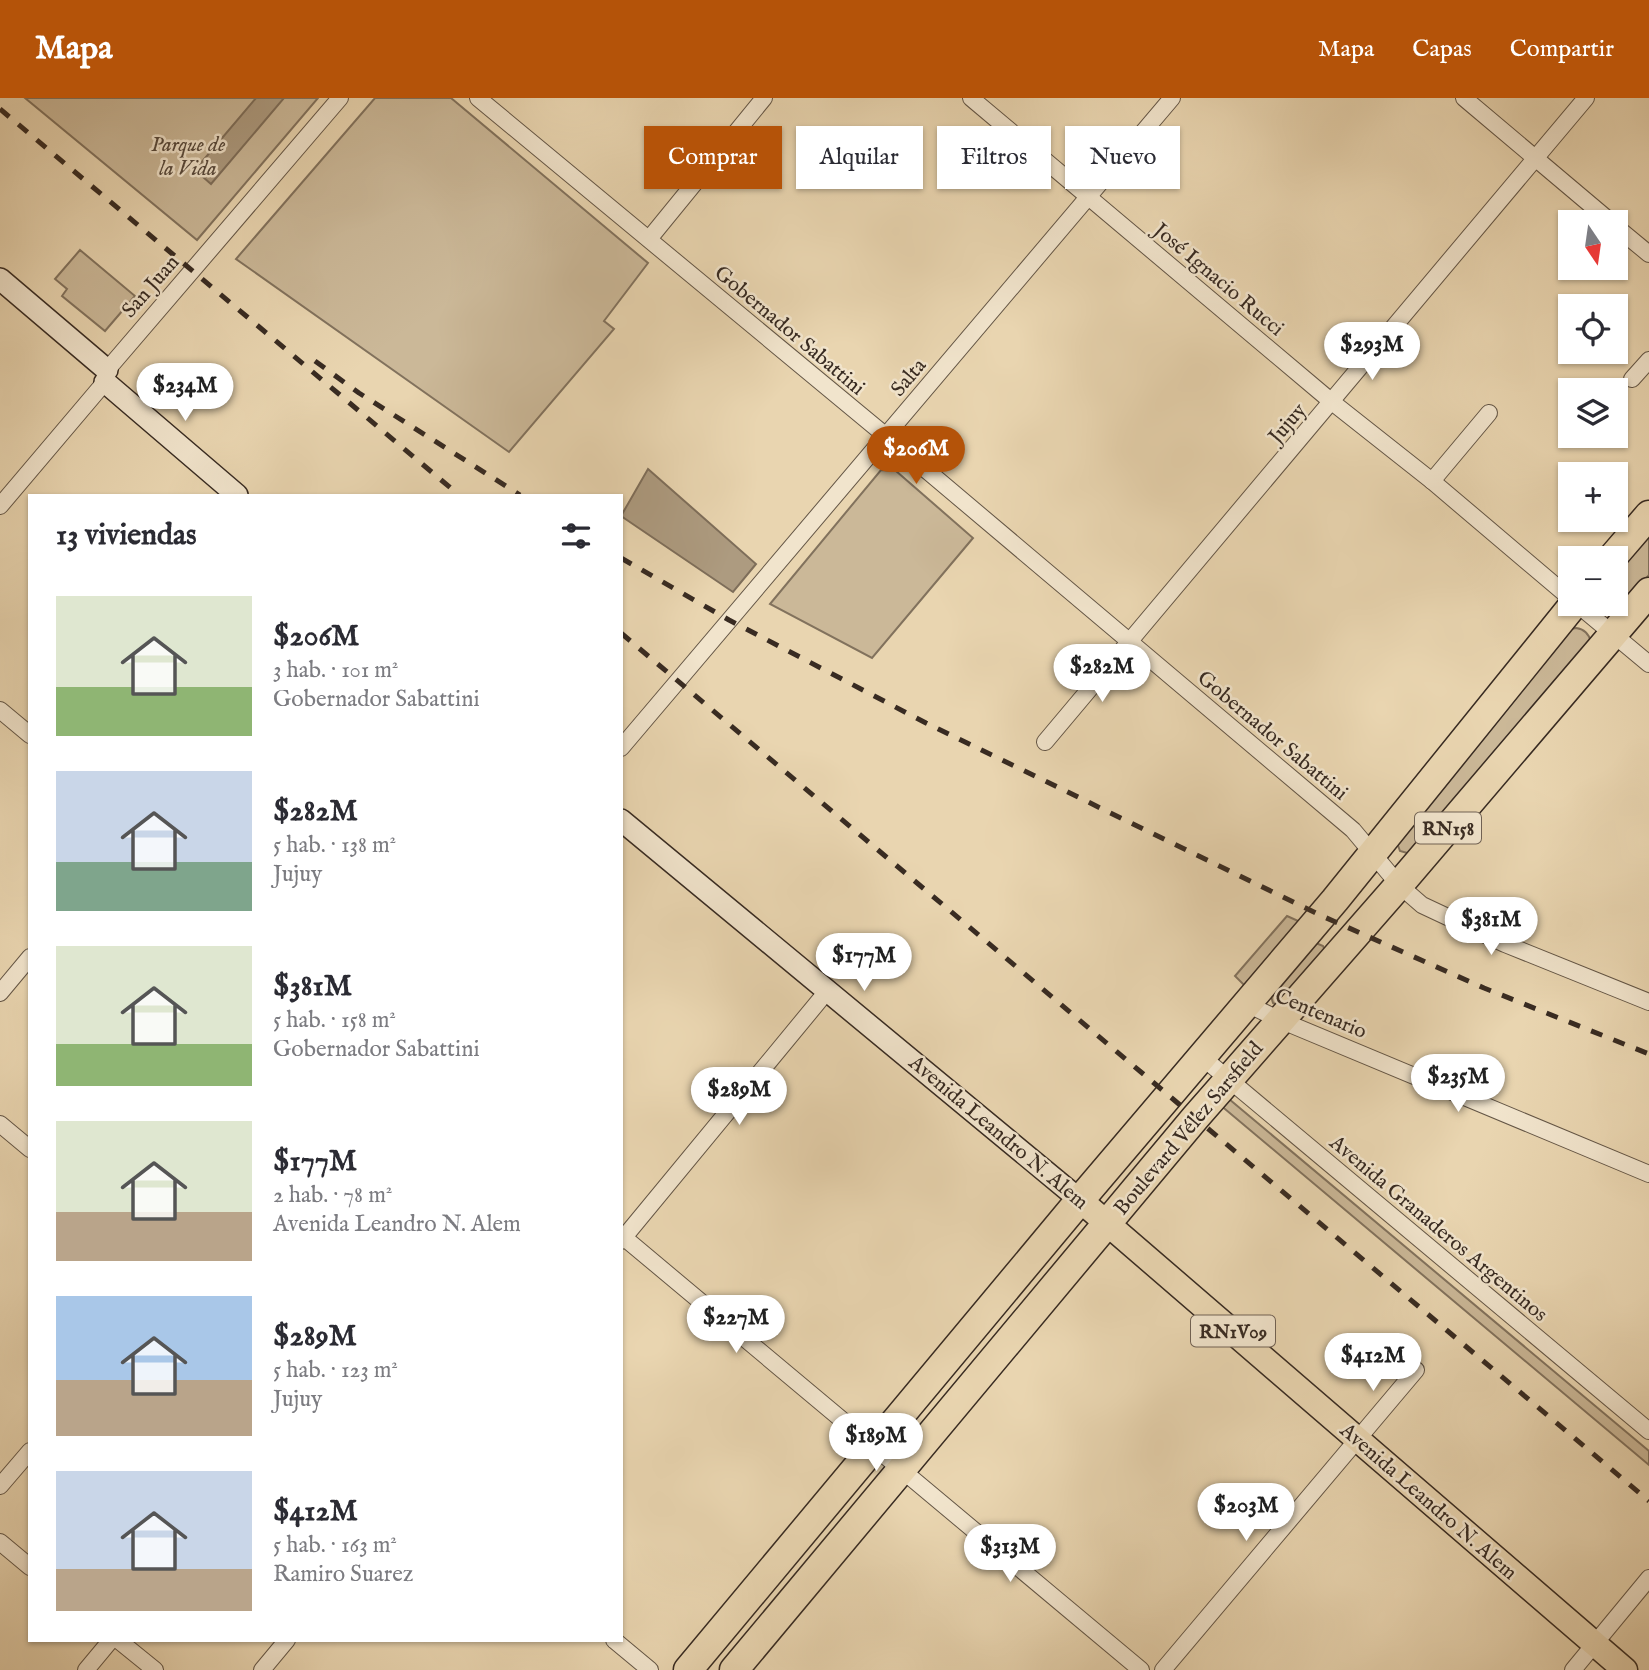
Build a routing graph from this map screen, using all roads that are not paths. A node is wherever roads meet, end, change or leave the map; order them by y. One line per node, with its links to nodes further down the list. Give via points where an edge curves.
1 (340, 98): 16 (street, San Juan)
2 (478, 98): 12 (street, Gobernador Sabattini)
3 (764, 98): 12 (street)
4 (971, 98): 9 (street, José Ignacio Rucci)
5 (1172, 98): 9 (street, Salta)
6 (1464, 98): 8 (street)
7 (1586, 98): 8 (street, Jujuy)
8 (1535, 158): 10 (street); 18 (street, Jujuy)
9 (1088, 197): 18 (street, José Ignacio Rucci); 20 (street, Salta)
10 (1597, 210)
11 (1628, 237): 13 (street)
12 (649, 239): 20 (street, Gobernador Sabattini)
13 (1649, 254)
14 (0, 279): 16 (street)
15 (1649, 360): 17 (street)
16 (106, 376): 22 (street); 23 (street, San Juan)
17 (1632, 379)
18 (1332, 402): 21 (street, José Ignacio Rucci); 31 (street, Jujuy)
19 (1489, 413): 21 (street)
20 (886, 436): 31 (street, Gobernador Sabattini); 36 (street, Salta)
21 (1432, 481): 26 (street, José Ignacio Rucci)
22 (236, 494)
23 (0, 506)
24 (1649, 515): 25 (highway)
25 (1622, 546)
26 (1558, 588)
27 (1649, 592): 30 (highway, Boulevard Vélez Sarsfield / RN158)
28 (1565, 616): 38 (highway, Boulevard Vélez Sarsfield / RN158)
29 (1590, 616): 30 (street)
30 (1614, 635): 32 (street); 39 (highway, Boulevard Vélez Sarsfield / RN158)
31 (1130, 642): 35 (street, Jujuy); 38 (street, Gobernador Sabattini, via 1353,830)
32 (1649, 664)
33 (0, 710): 34 (street)
34 (28, 733)
35 (1045, 742)
36 (623, 746)
37 (623, 822): 41 (street, Avenida Leandro N. Alem)
38 (1374, 853): 39 (street, Gobernador Sabattini); 44 (highway, Boulevard Vélez Sarsfield / RN158)
39 (1399, 885): 43 (street, Gobernador Sabattini, via 1422,905 1505,944); 45 (highway, Boulevard Vélez Sarsfield / RN158)
40 (28, 959): 42 (street)
41 (828, 990): 51 (street, Avenida Leandro N. Alem); 53 (street)
42 (0, 993)
43 (1649, 1002)
44 (1247, 1004): 45 (street, Centenario); 46 (highway, Boulevard Vélez Sarsfield / RN158)
45 (1280, 1020): 47 (highway, Boulevard Vélez Sarsfield / RN158); 50 (street, Centenario)
46 (1202, 1058): 47 (street, Avenida Granaderos Argentinos); 51 (highway, Boulevard Vélez Sarsfield / RN158)
47 (1228, 1080): 52 (highway, Boulevard Vélez Sarsfield / RN158); 56 (street, Avenida Granaderos Argentinos)
48 (0, 1124): 49 (street)
49 (28, 1147)
50 (1649, 1174)
51 (1080, 1200): 52 (main road, Avenida Leandro N. Alem / RN1V09); 58 (highway, Boulevard Vélez Sarsfield / RN158)
52 (1108, 1223): 57 (main road, Avenida Leandro N. Alem / RN1V09); 60 (highway, Boulevard Vélez Sarsfield / RN158)
53 (623, 1237)
54 (623, 1239): 58 (street)
55 (1416, 1370): 57 (street)
56 (1649, 1431)
57 (1357, 1439): 69 (main road, Avenida Leandro N. Alem / RN1V09); 77 (street)
58 (874, 1447): 60 (street); 74 (highway, Boulevard Vélez Sarsfield / RN158)
59 (28, 1453): 61 (street)
60 (902, 1470): 75 (highway, Boulevard Vélez Sarsfield / RN158); 76 (street)
61 (0, 1486)
62 (0, 1542): 63 (street)
63 (28, 1565)
64 (1649, 1578): 69 (street)
65 (109, 1642): 70 (street)
66 (120, 1642): 71 (street)
67 (285, 1642): 72 (street)
68 (616, 1642): 73 (street)
69 (1594, 1644): 78 (street); 79 (main road, Avenida Leandro N. Alem / RN1V09)
70 (86, 1670)
71 (155, 1670)
72 (262, 1670)
73 (650, 1670)
74 (688, 1670)
75 (734, 1670)
76 (1141, 1670)
77 (1163, 1670)
78 (1573, 1670)
79 (1625, 1670)

